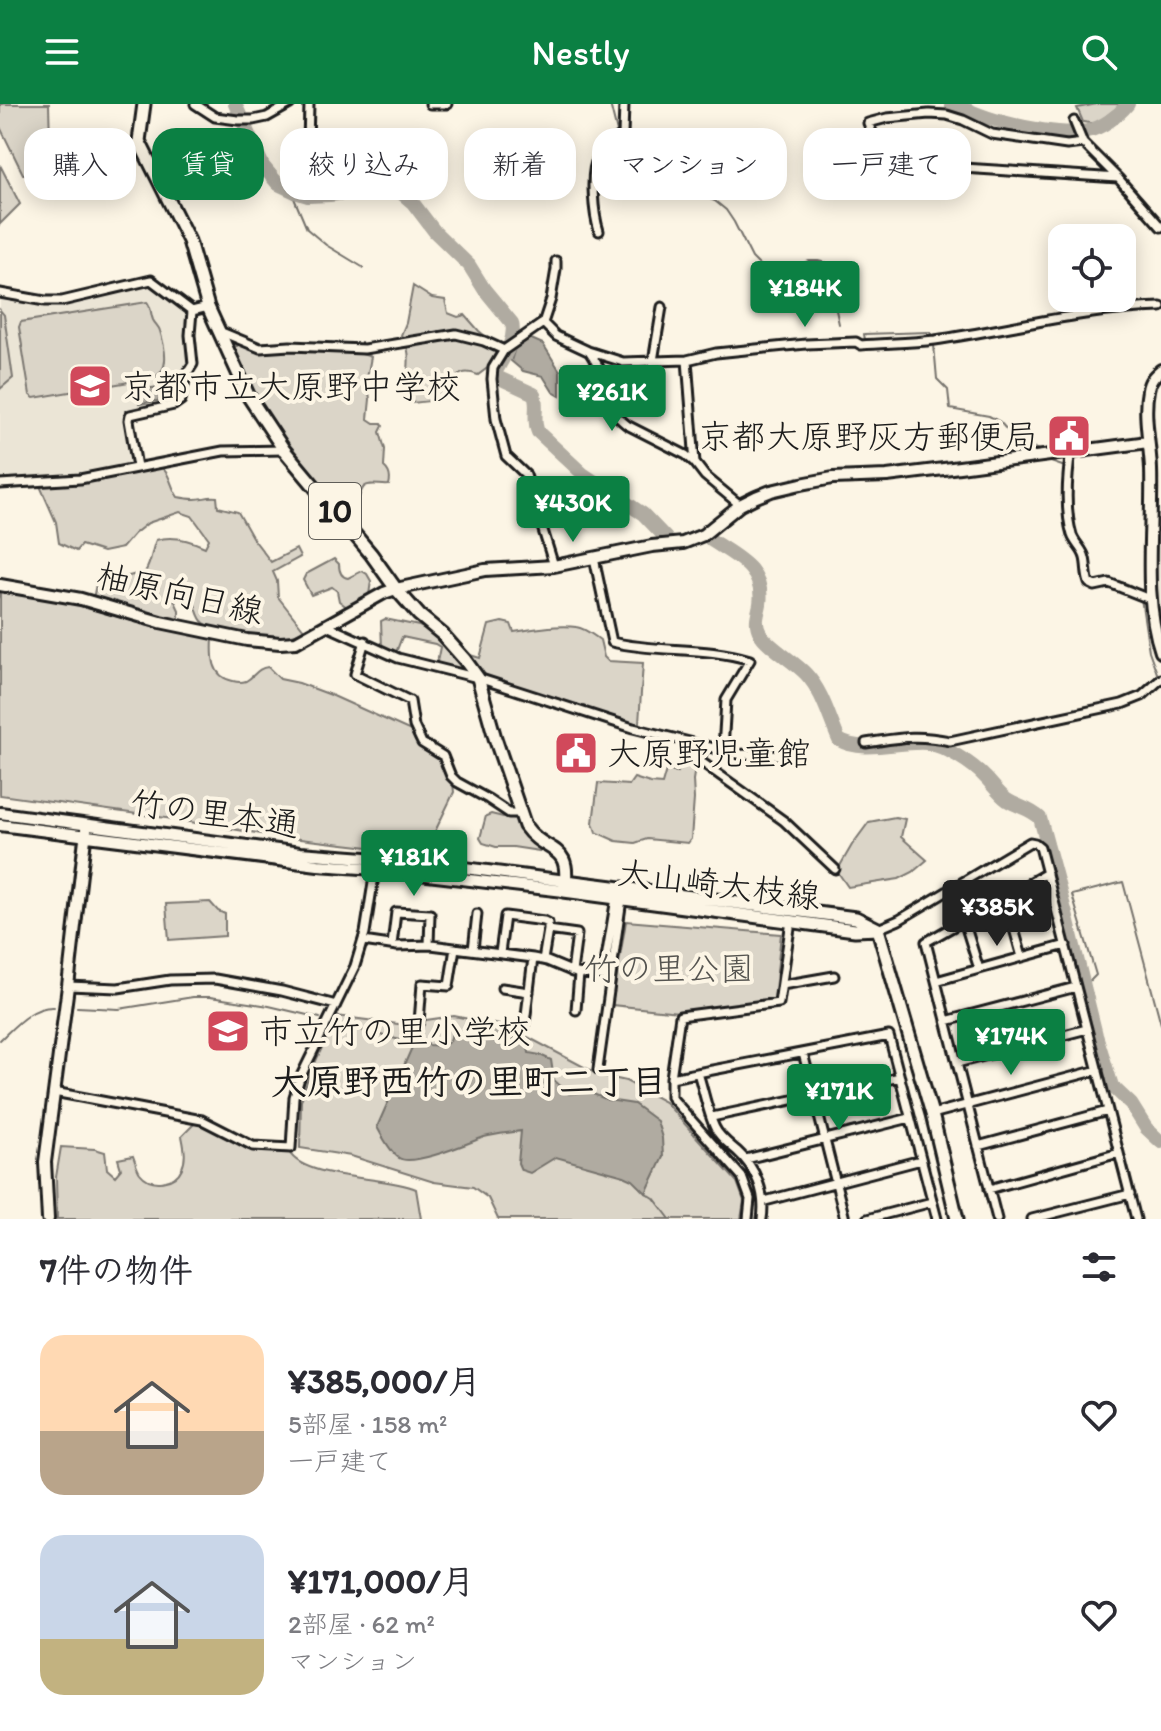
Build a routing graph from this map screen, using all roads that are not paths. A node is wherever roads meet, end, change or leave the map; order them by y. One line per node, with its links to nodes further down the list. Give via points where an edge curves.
1 (144, 104): 16 (main road, 大山崎大枝線 / 10, via 139,141 189,241)
2 (195, 104): 3 (street, via 215,117 238,120 267,117)
3 (290, 104)
4 (309, 104): 9 (street)
5 (430, 104): 6 (street)
6 (447, 104)
7 (624, 104): 13 (street, via 620,137 595,165)
8 (1074, 121): 10 (street)
9 (308, 128)
10 (1082, 141): 11 (street); 11 (street, via 1067,145 992,134 947,115 868,123 901,164)
11 (1118, 178): 12 (street)
12 (1161, 227)
13 (599, 231)
14 (556, 261): 20 (street)
15 (0, 293): 19 (street, via 62,301 151,280)
16 (208, 307): 19 (street); 21 (main road, 大山崎大枝線 / 10)
17 (662, 307): 25 (street)
18 (1161, 307): 24 (street, via 933,340 806,344)
19 (192, 311): 31 (street, via 193,364 181,400 130,415)
20 (543, 323): 22 (street); 23 (street, via 556,336)
21 (221, 334): 22 (street, via 260,348 364,349 456,334); 28 (main road, 大山崎大枝線 / 10, via 249,397)
22 (508, 348): 35 (street, via 493,368 496,419 506,456 526,475)
23 (588, 351): 25 (street, via 623,362); 30 (street, via 601,369 610,407 620,419)
24 (687, 360): 25 (street); 30 (street)
25 (653, 361)
26 (1161, 370): 27 (main road, via 1147,394)
27 (1148, 442): 29 (main road, 柚原向日線); 38 (main road)
28 (284, 450): 31 (street, via 223,451); 37 (main road, 大山崎大枝線 / 10)
29 (1071, 451): 33 (main road, 柚原向日線, via 913,473 833,478 771,491); 38 (street, via 1070,521 1089,583 1109,583)
30 (695, 463): 33 (street)
31 (137, 467): 32 (street, via 80,479)
32 (0, 484)
33 (740, 505): 34 (main road, 柚原向日線, via 695,539)
34 (594, 558): 35 (main road, 柚原向日線); 46 (street, via 612,642 728,653 750,660 726,700)
35 (554, 566): 37 (main road, 柚原向日線, via 485,570)
36 (0, 585): 39 (main road, 柚原向日線, via 247,640 296,642)
37 (396, 589): 39 (main road, 柚原向日線); 42 (main road, 大山崎大枝線 / 10)
38 (1152, 600): 41 (main road)
39 (327, 626): 40 (street)
40 (365, 641): 42 (street, via 398,658); 49 (street, via 355,674 410,701 422,743 443,756 457,782 509,813)
41 (1161, 652)
42 (478, 678): 45 (street); 49 (main road, 大山崎大枝線 / 10)
43 (1161, 679): 44 (street, via 1142,696 1122,704 1060,718 950,741 906,736)
44 (866, 743)
45 (704, 745): 46 (street); 54 (street, via 700,761 784,821)
46 (723, 750): 47 (street)
47 (798, 756)
48 (0, 813): 50 (main road, 竹の里本通)
49 (519, 813): 56 (main road, 大山崎大枝線 / 10, via 530,834 563,857)
50 (86, 824): 52 (main road); 53 (main road, 竹の里本通)
51 (0, 825): 52 (main road, 竹の里本通)
52 (85, 837): 53 (main road, 竹の里本通, via 318,865); 79 (main road)
53 (376, 864): 56 (main road, 竹の里本通); 64 (street)
54 (835, 869)
55 (1047, 873): 57 (street); 62 (street, via 1040,847 1030,842); 67 (street)
56 (565, 886): 58 (main road, 大山崎大枝線); 62 (main road, 大山崎大枝線, via 856,918)
57 (1005, 897): 61 (street); 71 (street)
58 (619, 899): 60 (main road, 大山崎大枝線); 75 (street, via 603,976); 91 (street)
59 (477, 914): 69 (street)
60 (791, 921): 62 (main road, 大山崎大枝線); 78 (street)
61 (964, 921): 74 (street); 77 (street, via 926,942)
62 (878, 929): 100 (main road)
63 (548, 930): 70 (street, via 544,921 505,916); 73 (street); 75 (street, via 577,934)
64 (363, 941): 65 (street); 83 (street)
65 (392, 945): 66 (street); 66 (street, via 396,912 430,914)
66 (429, 945): 68 (street)
67 (1066, 945): 71 (street); 80 (street)
68 (455, 948): 69 (street); 86 (street, via 449,986 422,984)
69 (473, 950): 70 (street)
70 (500, 953): 72 (street)
71 (1022, 957): 74 (street)
72 (533, 958): 73 (street); 82 (street)
73 (543, 960): 75 (street)
74 (979, 969): 77 (street)
75 (576, 973): 84 (street)
76 (834, 976): 78 (street)
77 (936, 981): 85 (street)
78 (782, 985): 95 (street, via 779,1003 680,1016)
79 (68, 986): 83 (street, via 118,988 215,979); 96 (main road)
80 (1076, 987): 85 (street); 88 (street)
81 (501, 989): 82 (street)
82 (529, 992): 87 (street)
83 (336, 1005): 96 (street, via 294,1097 291,1148 253,1146 202,1120)
84 (576, 1010)
85 (946, 1021): 90 (street)
86 (419, 1022)
87 (525, 1023)
88 (1087, 1029): 90 (street); 92 (street)
89 (803, 1053): 93 (street); 94 (street, via 889,1036); 97 (street)
90 (957, 1063): 98 (street)
91 (598, 1069)
92 (1098, 1070): 98 (street); 99 (street)
93 (698, 1073): 95 (street); 101 (street)
94 (900, 1077): 97 (street); 102 (street)
95 (671, 1078): 114 (street, via 671,1097 742,1177 750,1199)
96 (54, 1092): 113 (main road, via 45,1162)
97 (814, 1096): 101 (street); 103 (street)
98 (968, 1104): 100 (street); 104 (street)
99 (1108, 1111): 104 (street); 105 (street)
100 (932, 1114): 119 (main road)
101 (712, 1117): 106 (street, via 721,1137)
102 (910, 1118): 103 (street); 107 (street)
103 (825, 1140): 106 (street); 108 (street)
104 (978, 1146): 109 (street)
105 (1119, 1153): 109 (street); 110 (street)
106 (746, 1159): 111 (street)
107 (921, 1160): 108 (street); 112 (street)
108 (836, 1182): 111 (street); 116 (street)
109 (989, 1189): 120 (street)
110 (1130, 1194): 121 (street); 122 (street)
111 (765, 1201): 115 (street)
112 (932, 1202): 117 (street); 118 (street)
113 (48, 1219)
114 (748, 1219)
115 (762, 1219)
116 (845, 1219)
117 (867, 1219)
118 (937, 1219)
119 (957, 1219)
120 (997, 1219)
121 (1032, 1219)
122 (1136, 1219)

